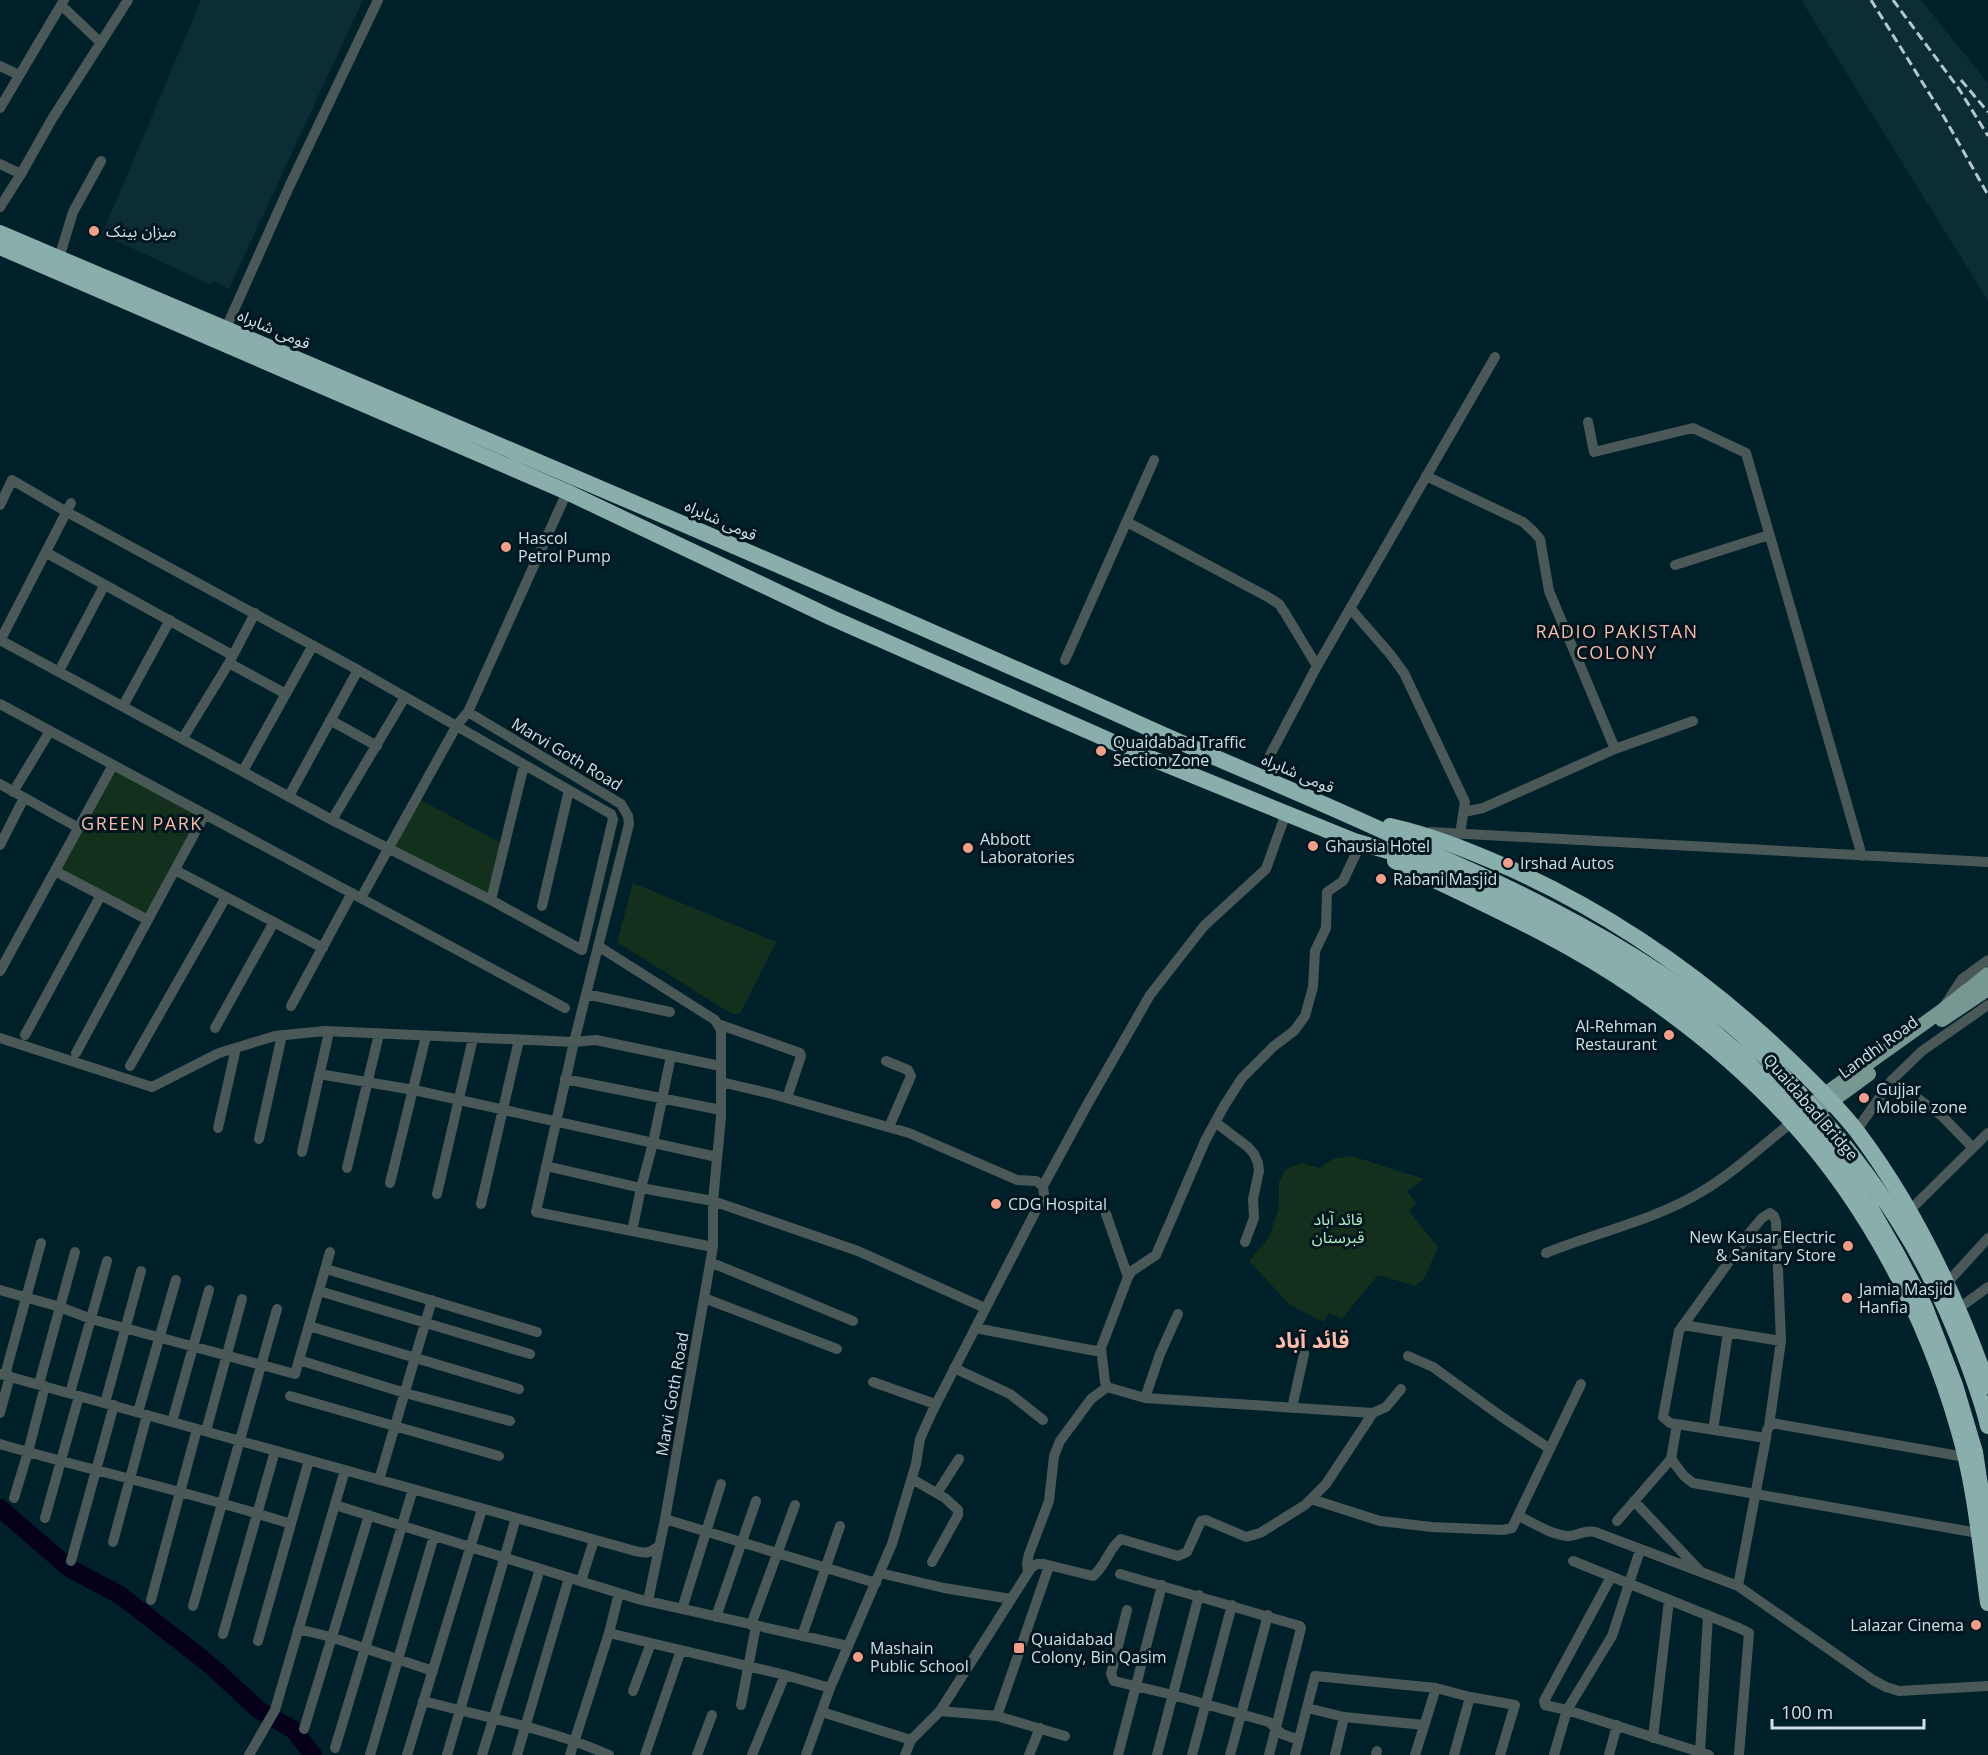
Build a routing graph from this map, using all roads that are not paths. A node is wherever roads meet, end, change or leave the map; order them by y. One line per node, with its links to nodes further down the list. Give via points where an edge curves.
1 (128, 0): 4 (street)
2 (378, 0): 15 (street)
3 (62, 3): 4 (street); 6 (street)
4 (101, 43): 10 (street)
5 (0, 66): 6 (street)
6 (19, 75): 7 (street)
7 (0, 108)
8 (101, 161): 14 (street, via 73,212)
9 (0, 164): 10 (street)
10 (21, 174): 11 (street)
11 (0, 207)
12 (0, 233): 14 (highway, قومی شاہراہ)
13 (0, 247): 20 (highway, قومی شاہراہ)
14 (59, 258): 15 (highway, قومی شاہراہ)
15 (226, 328): 62 (highway, قومی شاہراہ, via 599,486)
16 (1495, 357): 19 (street)
17 (1588, 422): 24 (street, via 1594,452 1693,428 1746,453)
18 (1154, 460): 23 (street)
19 (1426, 476): 28 (street); 49 (street, via 1523,522 1540,539 1549,591)
20 (567, 492): 42 (street); 60 (highway, قومی شاہراہ, via 832,618 1138,753)
21 (0, 505): 22 (street, via 12,480)
22 (69, 508): 25 (street); 29 (street)
23 (1128, 522): 34 (street); 35 (street, via 1279,604)
24 (1769, 535): 26 (street); 71 (street)
25 (47, 553): 27 (street); 31 (street)
26 (1675, 565)
27 (104, 586): 30 (street); 36 (street)
28 (1350, 608): 35 (street); 59 (street, via 1404,673 1464,802)
29 (255, 614): 32 (street); 33 (street)
30 (170, 620): 33 (street); 41 (street)
31 (0, 641): 36 (street)
32 (313, 645): 37 (street); 38 (street)
33 (230, 659): 38 (street); 47 (street)
34 (1065, 660)
35 (1317, 666): 50 (street)
36 (59, 670): 41 (street)
37 (358, 670): 39 (street); 43 (street)
38 (286, 694): 53 (street)
39 (405, 697): 45 (street); 48 (street)
40 (0, 704): 46 (street)
41 (123, 706): 47 (street)
42 (468, 712): 45 (street); 82 (street, Marvi Goth Road, via 626,809 629,824)
43 (330, 720): 48 (street); 57 (street)
44 (1693, 721): 49 (street)
45 (457, 725): 52 (street); 69 (street)
46 (50, 731): 51 (street); 56 (street)
47 (183, 738): 53 (street)
48 (377, 746): 63 (street)
49 (1615, 749): 59 (street, via 1483,808)
50 (1269, 757)
51 (113, 765): 61 (street); 64 (street)
52 (524, 765): 55 (street); 78 (street)
53 (243, 771): 57 (street)
54 (0, 784): 56 (street)
55 (569, 790): 78 (street, via 611,814 613,819 582,950); 79 (street)
56 (13, 792): 58 (street)
57 (289, 796): 63 (street)
58 (24, 798): 64 (street); 68 (street)
59 (1464, 812): 66 (street)
60 (1286, 813): 67 (highway, قومی شاہراہ); 137 (street, via 1266,869 1204,926 1150,995)
61 (205, 814): 73 (street); 76 (street)
62 (1359, 819): 65 (highway); 70 (highway, قومی شاہراہ)
63 (333, 820): 69 (street)
64 (77, 827): 74 (street)
65 (1415, 831): 66 (street); 118 (highway, via 1538,881 1672,960 1750,1021)
66 (1460, 834): 71 (street)
67 (1357, 843): 70 (highway, قومی شاہراہ); 123 (street, via 1343,881 1327,892 1326,928 1315,951 1313,987 1305,1016 1242,1078); 124 (highway, via 1520,920 1635,988 1727,1057)
68 (0, 845)
69 (388, 849): 76 (street); 78 (street)
70 (1420, 854): 218 (highway, Quaidabad Bridge, bridge, via 1529,896 1600,937 1686,991 1767,1058 1886,1199 1928,1270 1958,1335); 262 (highway, Quaidabad Bridge, bridge, via 1525,910 1691,1012 1742,1056 1829,1149 1870,1207 1925,1307 1975,1452)
71 (1862, 856): 72 (street)
72 (1988, 862)
73 (175, 870): 77 (street); 80 (street)
74 (55, 871): 75 (street); 85 (street)
75 (101, 895): 80 (street); 97 (street)
76 (357, 896): 83 (street); 90 (street)
77 (226, 897): 81 (street); 108 (street)
78 (491, 900)
79 (543, 906)
80 (148, 920): 105 (street)
81 (274, 922): 83 (street); 94 (street)
82 (598, 946): 87 (street, Marvi Goth Road); 93 (street)
83 (323, 948): 89 (street)
84 (1988, 960): 92 (street, via 1962,979)
85 (0, 971)
86 (1988, 974): 88 (main road)
87 (586, 994): 91 (street); 103 (street, Marvi Goth Road)
88 (1982, 994): 92 (main road, Landhi Road); 112 (street); 118 (main road, Landhi Road)
89 (291, 1006)
90 (565, 1008)
91 (670, 1012)
92 (1940, 1012): 118 (main road, Landhi Road)
93 (718, 1024): 109 (street, Marvi Goth Road); 117 (street, via 800,1053)
94 (215, 1028)
95 (329, 1032): 96 (street); 98 (street); 110 (street)
96 (379, 1034): 99 (street); 113 (street)
97 (25, 1035)
98 (282, 1035): 104 (street); 129 (street)
99 (426, 1036): 101 (street); 115 (street)
100 (0, 1038): 104 (street, via 152,1087)
101 (473, 1038): 102 (street); 119 (street)
102 (519, 1040): 103 (street); 121 (street)
103 (574, 1042): 106 (street, via 597,1040); 111 (street, Marvi Goth Road)
104 (236, 1048): 126 (street)
105 (76, 1053)
106 (671, 1056): 109 (street); 116 (street)
107 (886, 1061): 125 (street, via 908,1070 911,1076)
108 (130, 1066)
109 (720, 1066): 114 (street, Marvi Goth Road)
110 (319, 1074): 113 (street); 132 (street)
111 (566, 1079): 116 (street); 122 (street, Marvi Goth Road)
112 (1892, 1080): 127 (street); 131 (street, via 1941,1114)
113 (368, 1081): 115 (street); 135 (street)
114 (721, 1082): 117 (street); 120 (street, Marvi Goth Road)
115 (414, 1090): 119 (street); 136 (street)
116 (661, 1098): 120 (street); 130 (street)
117 (787, 1098): 125 (street)
118 (1829, 1098): 124 (main road); 127 (highway)
119 (458, 1101): 121 (street); 139 (street)
120 (721, 1110): 133 (street, Marvi Goth Road)
121 (503, 1111): 122 (street); 141 (street)
122 (556, 1122): 130 (street); 134 (street, Marvi Goth Road)
123 (1215, 1122): 146 (street, via 1248,1147 1258,1163 1254,1218); 156 (street, via 1156,1255 1132,1270)
124 (1795, 1125): 151 (street, via 1700,1193); 228 (highway, via 1855,1205 1904,1291 1940,1371)
125 (889, 1127): 137 (street, via 1017,1180 1036,1181)
126 (218, 1128)
127 (1856, 1131): 142 (highway)
128 (1988, 1133): 131 (street)
129 (259, 1139)
130 (653, 1143): 133 (street); 138 (street)
131 (1973, 1148): 142 (street)
132 (302, 1152)
133 (717, 1157): 140 (street, Marvi Goth Road)
134 (546, 1166): 138 (street); 144 (street, Marvi Goth Road, via 536,1212)
135 (347, 1168)
136 (390, 1183)
137 (1043, 1186): 168 (street, via 1044,1195)
138 (641, 1188): 140 (street); 144 (street)
139 (437, 1194)
140 (713, 1201): 148 (street, Marvi Goth Road); 168 (street, via 858,1251)
141 (481, 1204)
142 (1909, 1211): 158 (highway)
143 (1106, 1214): 156 (street)
144 (632, 1231): 148 (street)
145 (1988, 1238): 158 (street)
146 (1245, 1242)
147 (41, 1243): 163 (street)
148 (713, 1247): 153 (street, Marvi Goth Road)
149 (75, 1252): 167 (street)
150 (330, 1252): 154 (street)
151 (1546, 1253)
152 (107, 1261): 172 (street)
153 (710, 1262): 164 (street, Marvi Goth Road); 173 (street)
154 (326, 1269): 162 (street); 166 (street)
155 (141, 1271): 177 (street)
156 (1128, 1277): 184 (street)
157 (176, 1280): 181 (street)
158 (1948, 1282): 169 (highway)
159 (1988, 1287): 169 (street)
160 (0, 1290): 163 (street)
161 (210, 1290): 183 (street)
162 (319, 1291): 174 (street); 176 (street)
163 (26, 1297): 167 (street); 194 (street)
164 (704, 1298): 185 (street); 256 (street, Marvi Goth Road)
165 (242, 1299): 186 (street)
166 (432, 1300): 174 (street); 179 (street)
167 (60, 1307): 172 (street); 197 (street)
168 (985, 1308): 178 (street)
169 (1959, 1308): 198 (highway)
170 (277, 1309): 192 (street)
171 (1178, 1314): 205 (street)
172 (91, 1319): 177 (street); 203 (street)
173 (854, 1321)
174 (424, 1323): 187 (street); 190 (street)
175 (1683, 1325): 180 (street); 182 (street, via 1751,1232 1770,1213 1776,1222); 215 (street, via 1663,1417 1666,1422)
176 (309, 1326): 190 (street); 191 (street)
177 (126, 1328): 181 (street); 206 (street)
178 (975, 1328): 184 (street, via 1096,1351); 193 (street)
179 (537, 1332)
180 (1728, 1333): 182 (street); 220 (street)
181 (160, 1338): 183 (street); 210 (street)
182 (1781, 1341): 217 (street)
183 (194, 1347): 186 (street); 214 (street)
184 (1101, 1348): 199 (street)
185 (837, 1349)
186 (228, 1354): 192 (street); 219 (street)
187 (530, 1354)
188 (1304, 1354): 208 (street)
189 (1408, 1356): 224 (street, via 1433,1367)
190 (414, 1358): 200 (street); 202 (street)
191 (299, 1360): 192 (street, via 295,1374); 202 (street)
192 (261, 1365): 222 (street)
193 (954, 1368): 207 (street); 212 (street, via 1010,1394)
194 (5, 1375): 197 (street); 209 (street)
195 (873, 1382): 207 (street)
196 (1581, 1384): 224 (street)
197 (42, 1385): 203 (street); 226 (street)
198 (1988, 1386)
199 (1107, 1387): 205 (street); 278 (street, via 1091,1399 1060,1441 1054,1456 1049,1501 1029,1554)
200 (519, 1389)
201 (1401, 1389): 211 (street, via 1386,1407)
202 (405, 1393): 213 (street); 216 (street)
203 (75, 1394): 206 (street); 232 (street)
204 (290, 1396): 216 (street)
205 (1145, 1398): 208 (street)
206 (109, 1404): 210 (street); 234 (street)
207 (936, 1404): 235 (street, via 920,1439)
208 (1292, 1408): 211 (street)
209 (0, 1413)
210 (143, 1413): 214 (street); 236 (street)
211 (1373, 1413): 244 (street, via 1326,1484)
212 (1044, 1420)
213 (510, 1421)
214 (172, 1422): 219 (street)
215 (1677, 1424): 220 (street); 230 (street)
216 (395, 1426): 227 (street); 237 (street)
217 (1769, 1426): 221 (street); 228 (street, via 1778,1423)
218 (1988, 1426)
219 (201, 1430): 222 (street); 240 (street)
220 (1713, 1430): 221 (street)
221 (1766, 1438): 242 (street)
222 (239, 1441): 225 (street); 247 (street)
223 (0, 1444): 226 (street)
224 (1550, 1449): 253 (street)
225 (274, 1450): 231 (street); 251 (street)
226 (28, 1452): 232 (street); 243 (street)
227 (499, 1456)
228 (1965, 1457): 262 (highway)
229 (959, 1459): 241 (street)
230 (1671, 1459): 242 (street, via 1693,1483); 246 (street)
231 (309, 1460): 233 (street); 258 (street)
232 (61, 1462): 234 (street); 254 (street)
233 (345, 1470): 237 (street); 248 (street)
234 (96, 1471): 236 (street); 272 (street)
235 (912, 1479): 241 (street); 283 (street)
236 (129, 1480): 240 (street); 265 (street)
237 (380, 1480): 239 (street)
238 (721, 1484): 261 (street)
239 (413, 1489): 250 (street); 259 (street)
240 (181, 1493): 247 (street); 291 (street)
241 (937, 1493): 274 (street, via 958,1512)
242 (1754, 1494): 262 (street); 287 (street)
243 (14, 1498)
244 (1311, 1499): 253 (street, via 1380,1521 1432,1527 1508,1530); 275 (street, via 1260,1533 1246,1537 1201,1521 1187,1552 1178,1556 1121,1539 1093,1575)
245 (756, 1501): 266 (street)
246 (1634, 1501): 257 (street); 279 (street)
247 (221, 1503): 251 (street); 296 (street)
248 (335, 1505): 252 (street); 303 (street)
249 (795, 1505): 270 (street)
250 (482, 1509): 255 (street); 268 (street)
251 (258, 1513): 258 (street); 305 (street)
252 (369, 1515): 259 (street); 307 (street)
253 (1519, 1516): 269 (street, via 1564,1536 1590,1530)
254 (45, 1518)
255 (516, 1518): 264 (street); 271 (street)
256 (664, 1519): 261 (street); 267 (street, Marvi Goth Road)
257 (1617, 1521)
258 (291, 1524): 308 (street)
259 (402, 1526): 263 (street); 311 (street)
260 (840, 1526): 276 (street)
261 (706, 1532): 266 (street); 297 (street)
262 (1983, 1535): 294 (highway)
263 (434, 1536): 268 (street); 313 (street)
264 (594, 1540): 267 (street, via 646,1554); 284 (street)
265 (113, 1542)
266 (741, 1542): 270 (street); 301 (street)
267 (659, 1546): 293 (street, Marvi Goth Road)
268 (470, 1547): 271 (street); 315 (street)
269 (1640, 1550): 279 (street); 286 (street)
270 (778, 1552): 276 (street); 302 (street)
271 (505, 1558): 277 (street); 329 (street)
272 (71, 1561)
273 (1573, 1561): 281 (street)
274 (932, 1562)
275 (1049, 1566): 278 (street, via 1037,1564); 334 (street)
276 (826, 1568): 283 (street); 306 (street)
277 (540, 1569): 282 (street); 336 (street)
278 (1028, 1572): 290 (street)
279 (1702, 1572): 287 (street)
280 (1120, 1574): 285 (street)
281 (1611, 1577): 286 (street); 328 (street, via 1544,1701 1545,1705)
282 (569, 1578): 284 (street); 339 (street)
283 (878, 1578): 290 (street); 310 (street)
284 (580, 1581): 288 (street)
285 (1162, 1585): 289 (street); 317 (street)
286 (1630, 1585): 292 (street); 328 (street, via 1612,1636)
287 (1738, 1586): 318 (street, via 1886,1688 1899,1691)
288 (619, 1593): 293 (street); 304 (street)
289 (1199, 1595): 295 (street); 322 (street)
290 (1011, 1599): 331 (street)
291 (151, 1600)
292 (1669, 1600): 300 (street); 344 (street)
293 (648, 1601): 297 (street)
294 (1988, 1603)
295 (1232, 1605): 299 (street); 325 (street)
296 (193, 1606)
297 (682, 1609): 301 (street)
298 (1127, 1610): 317 (street, via 1111,1674 1114,1681)
299 (1268, 1615): 332 (street); 340 (street, via 1301,1628)
300 (1708, 1615): 350 (street); 376 (street, via 1749,1634)
301 (716, 1617): 302 (street)
302 (754, 1625): 306 (street); 314 (street)
303 (298, 1629): 307 (street); 351 (street, via 275,1710)
304 (609, 1633): 309 (street); 347 (street)
305 (224, 1634)
306 (802, 1636): 310 (street)
307 (331, 1637): 311 (street); 342 (street)
308 (258, 1641)
309 (651, 1643): 312 (street); 321 (street)
310 (848, 1646): 319 (street)
311 (364, 1648): 313 (street); 348 (street)
312 (681, 1650): 314 (street); 358 (street)
313 (397, 1659): 315 (street); 352 (street)
314 (748, 1666): 316 (street); 326 (street)
315 (433, 1671): 324 (street)
316 (785, 1675): 319 (street); 360 (street)
317 (1135, 1685): 322 (street); 364 (street)
318 (1988, 1686)
319 (830, 1688): 330 (street)
320 (1436, 1688): 323 (street); 327 (street, via 1315,1676); 337 (street)
321 (633, 1691)
322 (1173, 1695): 325 (street); 365 (street)
323 (1470, 1697): 372 (street); 373 (street, via 1515,1705)
324 (423, 1701): 329 (street); 353 (street)
325 (1206, 1704): 332 (street); 366 (street)
326 (741, 1705)
327 (1306, 1708): 335 (street); 346 (street)
328 (1567, 1710): 338 (street); 374 (street)
329 (460, 1711): 336 (street); 354 (street)
330 (822, 1712): 345 (street); 361 (street)
331 (940, 1712): 334 (street); 345 (street)
332 (1242, 1714): 340 (street); 367 (street)
333 (712, 1715): 359 (street)
334 (997, 1716): 341 (street)
335 (1344, 1717): 337 (street); 370 (street)
336 (494, 1719): 339 (street); 355 (street)
337 (1424, 1725): 371 (street)
338 (1617, 1725): 344 (street); 375 (street)
339 (525, 1727): 347 (street); 356 (street)
340 (1276, 1727): 346 (street, via 1282,1734); 368 (street)
341 (1040, 1728): 343 (street); 363 (street)
342 (304, 1730)
343 (1065, 1736)
344 (1653, 1738): 350 (street)
345 (911, 1740): 362 (street)
346 (1299, 1740): 369 (street)
347 (574, 1742): 349 (street); 357 (street)
348 (335, 1748)
349 (604, 1754)
350 (1704, 1754)
351 (249, 1755)
352 (370, 1755)
353 (407, 1755)
354 (447, 1755)
355 (482, 1755)
356 (517, 1755)
357 (570, 1755)
358 (645, 1755)
359 (697, 1755)
360 (752, 1755)
361 (806, 1755)
362 (905, 1755)
363 (1029, 1755)
364 (1118, 1755)
365 (1157, 1755)
366 (1192, 1755)
367 (1230, 1755)
368 (1269, 1755)
369 (1295, 1755)
370 (1335, 1755)
371 (1415, 1755)
372 (1454, 1755)
373 (1500, 1755)
374 (1554, 1755)
375 (1609, 1755)
376 (1740, 1755)

